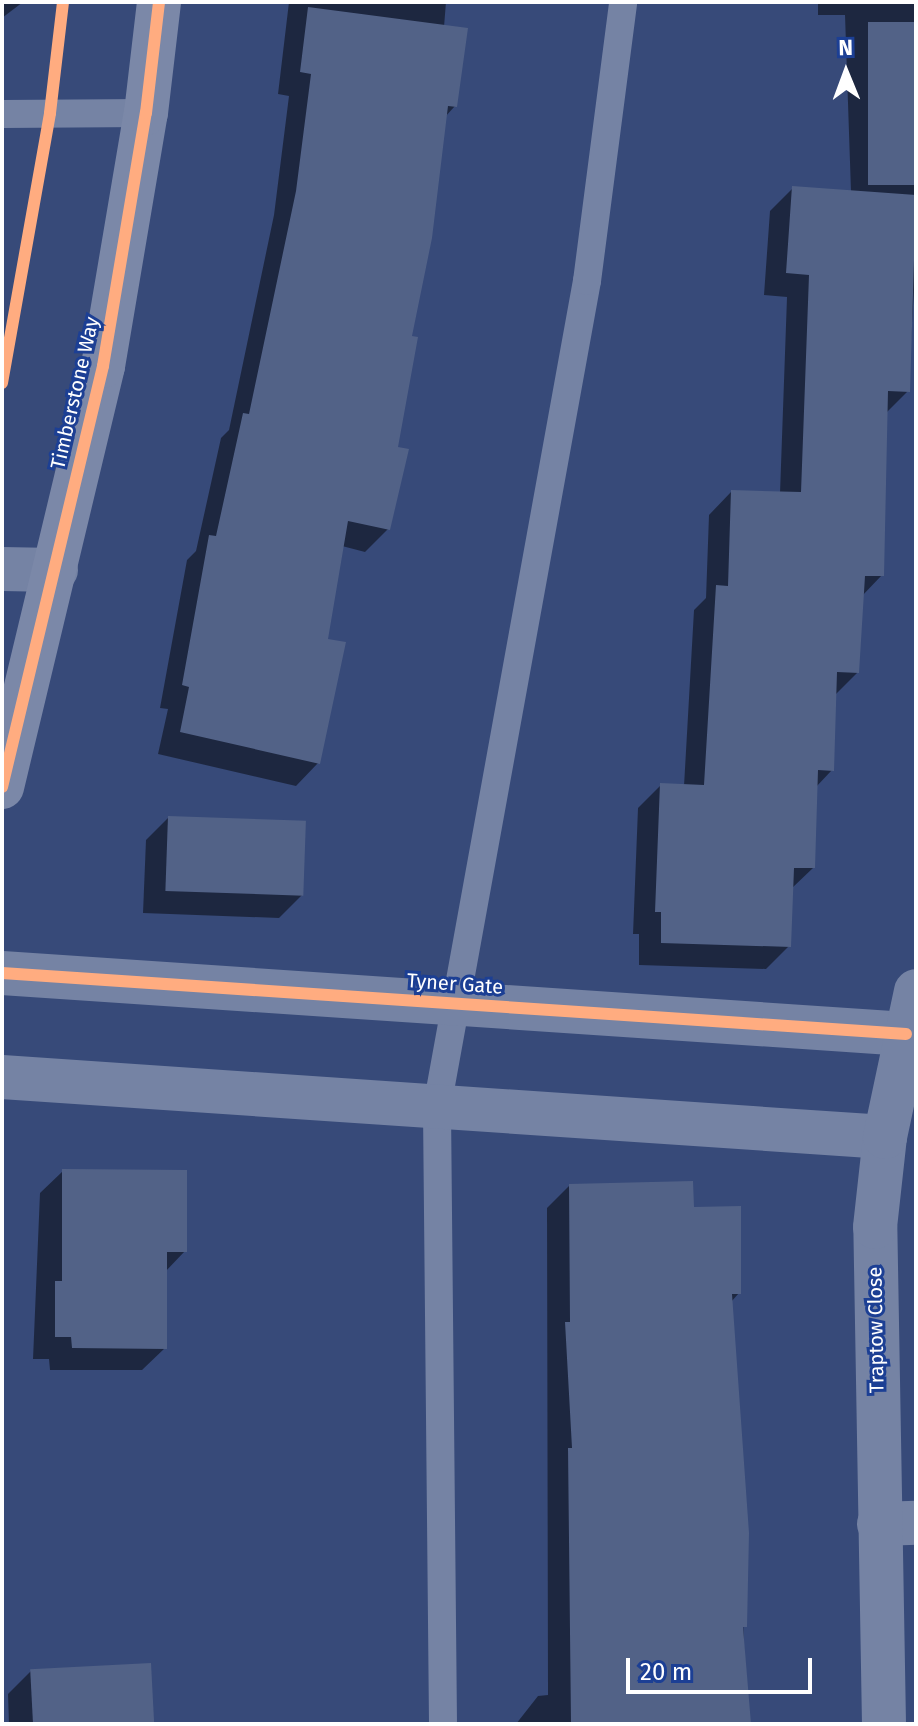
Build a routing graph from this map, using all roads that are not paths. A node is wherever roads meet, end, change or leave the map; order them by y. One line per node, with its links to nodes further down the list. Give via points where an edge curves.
1 (159, 2): 3 (street, Timberstone Way)
2 (623, 2): 10 (lane, via 587,281)
3 (146, 113): 4 (lane); 6 (street, Timberstone Way, via 106,351)
4 (2, 114)
5 (2, 569): 6 (street)
6 (56, 570): 7 (street, Timberstone Way)
7 (2, 787)
8 (2, 973): 10 (street, Tyner Gate)
9 (916, 991): 11 (street, Traptow Close)
10 (453, 1004): 11 (street, Tyner Gate); 14 (lane)
11 (906, 1034): 13 (street, Traptow Close)
12 (2, 1077): 14 (street)
13 (906, 1081): 15 (street, Traptow Close)
14 (437, 1107): 15 (street); 17 (lane)
15 (885, 1137): 16 (street, Traptow Close, via 875,1227)
16 (898, 1524): 18 (street, Traptow Close)
17 (443, 1724)
18 (884, 1724)

